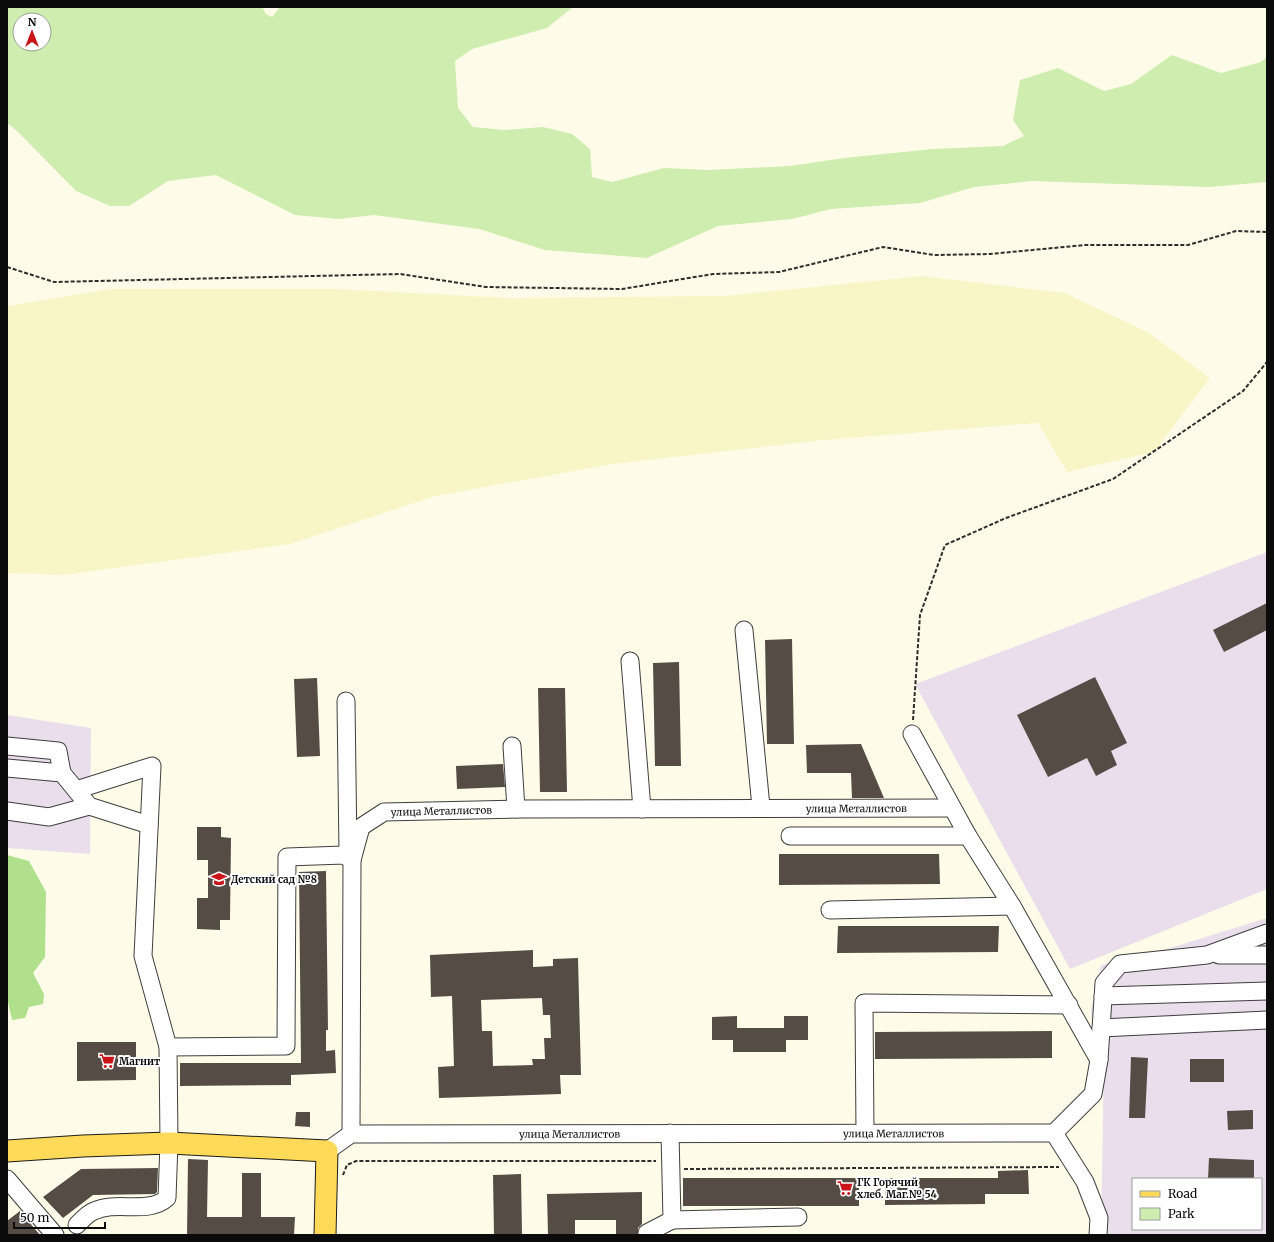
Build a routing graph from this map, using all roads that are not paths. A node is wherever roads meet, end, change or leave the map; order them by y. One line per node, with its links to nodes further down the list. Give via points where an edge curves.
1 (744, 630): 11 (street)
2 (630, 661): 14 (street)
3 (346, 700): 19 (street)
4 (912, 734): 12 (street)
5 (7, 746): 8 (street, via 58,751)
6 (512, 746): 13 (street)
7 (7, 768): 8 (street)
8 (62, 773): 9 (street)
9 (76, 790): 10 (street); 16 (street, via 152,766)
10 (89, 806): 15 (street, via 49,817); 16 (street)
11 (761, 807): 12 (street, улица Металлистов); 14 (street, улица Металлистов)
12 (952, 808): 18 (street)
13 (516, 809): 14 (street, улица Металлистов); 19 (street, улица Металлистов, via 384,812 361,827)
14 (642, 809)
15 (7, 811)
16 (149, 825): 30 (street, via 143,956)
17 (790, 836): 18 (street)
18 (968, 836): 20 (street)
19 (350, 859): 30 (street, via 344,855 287,857 286,1046); 35 (street, улица Металлистов)
20 (1012, 906): 21 (street); 27 (street)
21 (830, 910)
22 (1267, 933): 23 (street)
23 (1207, 955): 24 (street); 26 (street, via 1120,964 1104,983)
24 (1267, 955)
25 (1267, 991): 26 (street)
26 (1103, 996): 29 (street)
27 (1069, 1005): 31 (street); 33 (street, via 864,1003)
28 (1267, 1020): 29 (street)
29 (1101, 1028): 31 (street)
30 (168, 1047): 36 (street)
31 (1099, 1060): 34 (street, via 1093,1094)
32 (670, 1133): 33 (street, улица Металлистов); 35 (street, улица Металлистов); 41 (street)
33 (865, 1133): 34 (street, улица Металлистов)
34 (1054, 1133): 46 (street, via 1085,1182 1099,1218)
35 (351, 1134): 38 (street)
36 (169, 1143): 37 (main road); 38 (main road); 42 (street, via 167,1198 159,1205 102,1208 92,1211)
37 (7, 1151)
38 (327, 1151): 45 (main road)
39 (7, 1179): 44 (street)
40 (798, 1217): 41 (street)
41 (672, 1220): 43 (street)
42 (77, 1225)
43 (647, 1233)
44 (55, 1235)
45 (325, 1235)
46 (1098, 1235)

